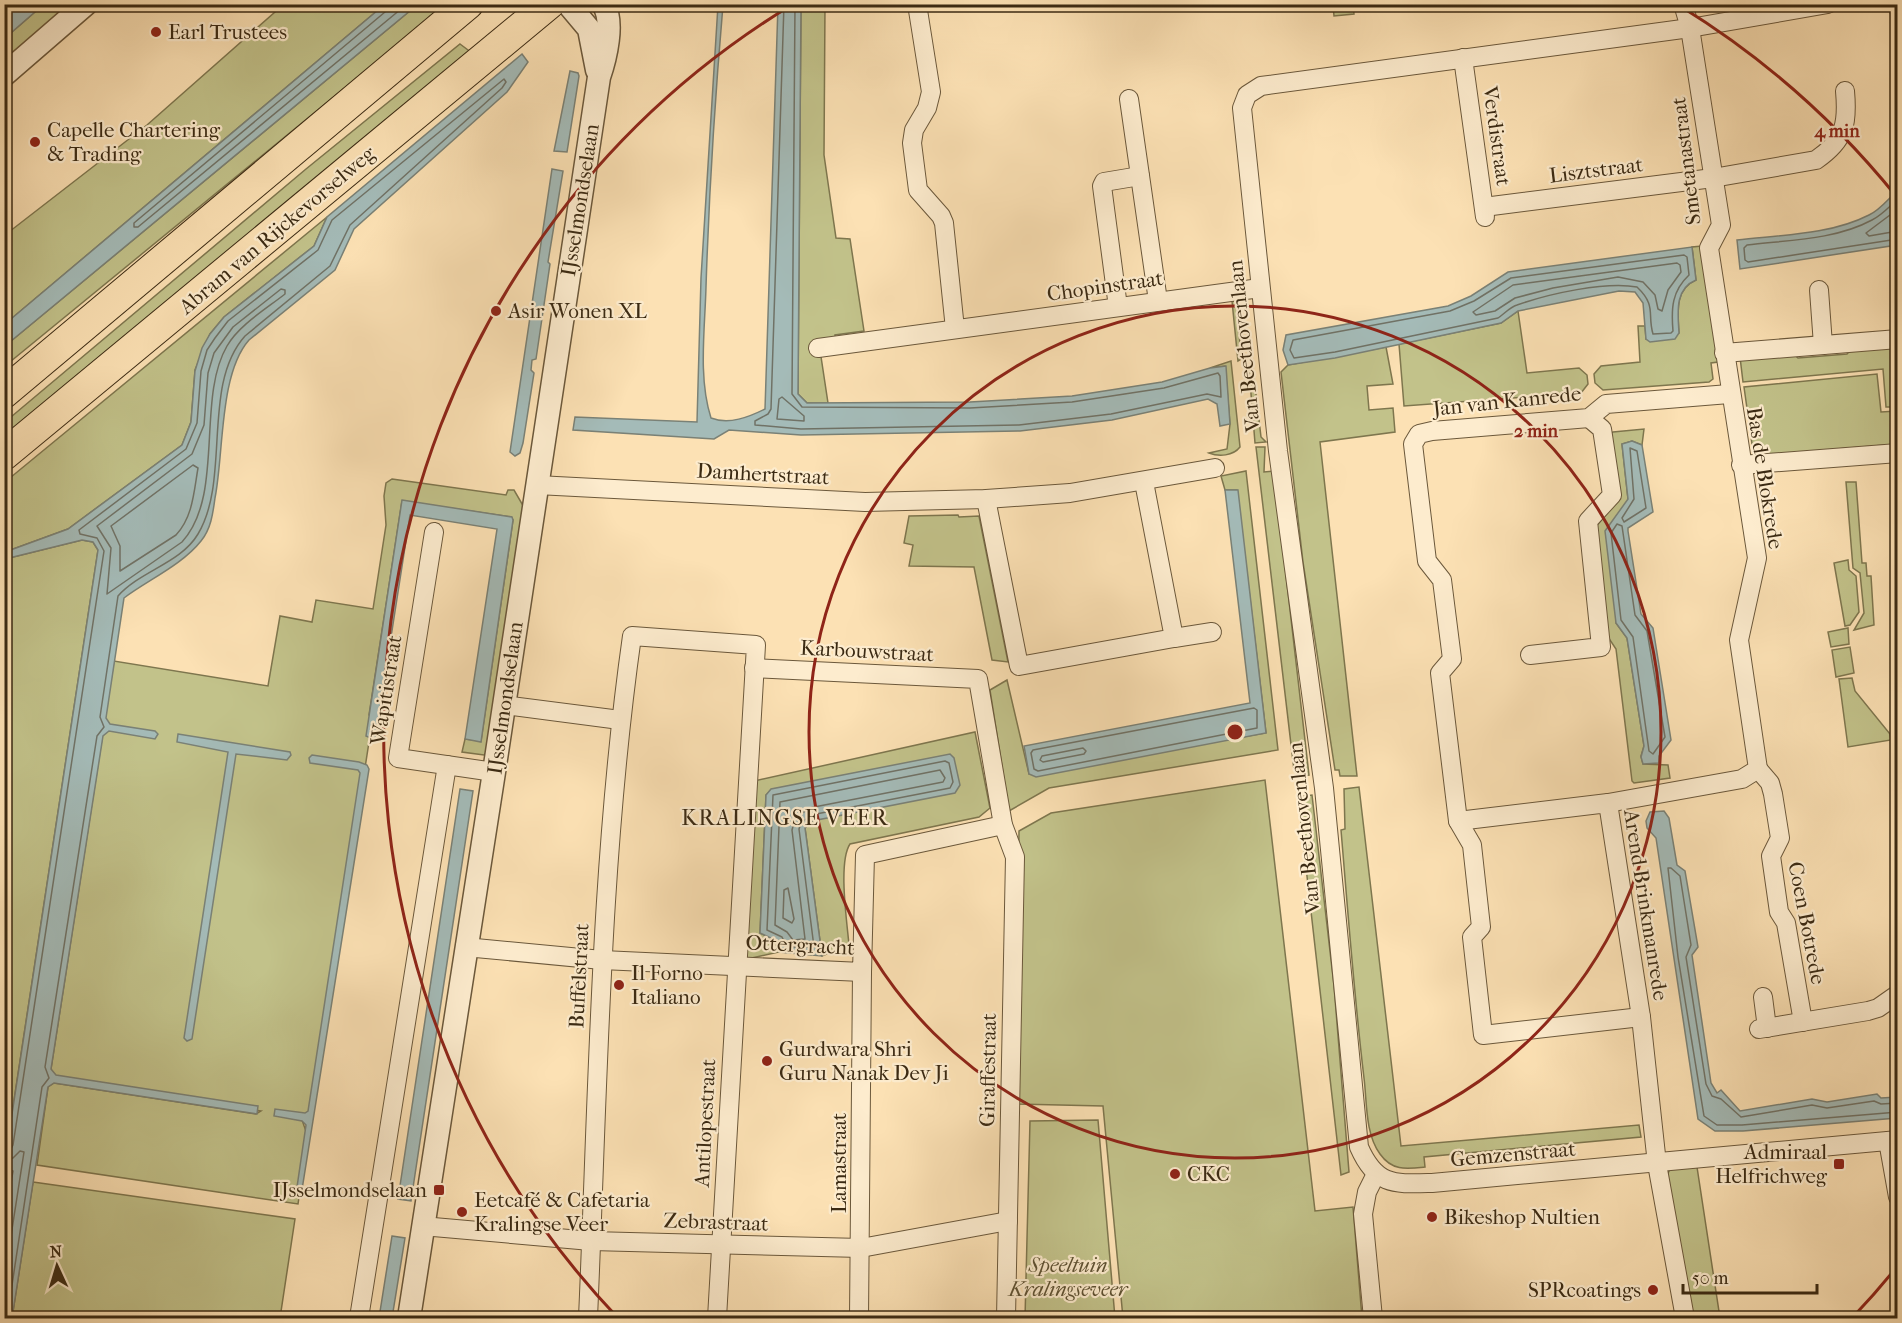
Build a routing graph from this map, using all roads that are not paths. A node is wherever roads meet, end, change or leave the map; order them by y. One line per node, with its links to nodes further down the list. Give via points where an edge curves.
1 (86, 4): 11 (street)
2 (468, 4): 22 (highway)
3 (549, 4): 33 (highway, Abram van Rijckevorselweg)
4 (568, 4): 12 (street, IJsselmondselaan, via 589,29)
5 (603, 4): 12 (street, IJsselmondselaan, via 608,38)
6 (917, 4): 23 (street, via 931,92 912,143 918,190 944,223)
7 (1683, 4): 9 (street)
8 (1828, 4): 9 (street, Van Beethovenlaan)
9 (1690, 28): 10 (street, Van Beethovenlaan); 16 (street, Smetanastraat)
10 (1463, 58): 17 (street, Verdistraat); 18 (street, Van Beethovenlaan, via 1261,86 1247,95 1242,108)
11 (4, 75)
12 (598, 77): 37 (street, IJsselmondselaan)
13 (1845, 91): 16 (street, Lisztstraat, via 1847,119 1840,138 1816,160)
14 (1129, 99): 15 (street)
15 (1140, 176): 20 (street); 21 (street, via 1104,182 1102,186)
16 (1713, 178): 17 (street, Lisztstraat); 27 (street, Smetanastraat, via 1720,225 1709,248)
17 (1484, 213)
18 (1260, 288): 20 (street, Chopinstraat); 62 (street, Van Beethovenlaan, via 1324,788 1359,1147)
19 (1820, 290): 25 (street)
20 (1158, 301): 21 (street, Chopinstraat)
21 (1118, 307): 23 (street, Chopinstraat)
22 (98, 314): 28 (highway); 29 (highway)
23 (955, 329): 26 (street, Chopinstraat)
24 (1898, 339): 25 (street)
25 (1823, 345): 27 (street)
26 (818, 348)
27 (1724, 354): 30 (street, Smetanastraat)
28 (4, 375)
29 (4, 393)
30 (1730, 394): 31 (street, Jan van Kanrede, via 1606,404); 34 (street, Bas de Blokrede)
31 (1589, 418): 42 (street, via 1602,429 1612,495 1588,521 1601,646); 50 (street, Jan van Kanrede, via 1432,431 1419,434 1413,444 1426,561 1442,580 1452,659 1440,673)
32 (1898, 453): 34 (street)
33 (4, 455)
34 (1741, 465): 47 (street, Bas de Blokrede, via 1756,558 1739,640)
35 (1215, 468): 36 (street, Damhertstraat)
36 (1144, 482): 38 (street, Damhertstraat, via 1070,493); 41 (street)
37 (537, 485): 38 (street, Damhertstraat, via 865,502); 44 (street, IJsselmondselaan)
38 (986, 499): 41 (street, via 1018,666)
39 (434, 532): 46 (street, Wapitistraat, via 398,758)
40 (1212, 632): 41 (street)
41 (1174, 638)
42 (1530, 655)
43 (754, 668): 45 (street, Buffelstraat, via 756,645 632,636); 51 (street, Karbouwstraat, via 978,680); 54 (street, Ottergracht)
44 (504, 705): 45 (street); 48 (street, IJsselmondselaan)
45 (620, 720): 53 (street, Buffelstraat)
46 (447, 765): 48 (street, Wapitistraat); 69 (street)
47 (1758, 769): 49 (street, via 1742,779); 59 (street, Coen Botrede, via 1770,783 1773,794 1780,838 1771,856)
48 (495, 772): 52 (street, IJsselmondselaan)
49 (1608, 803): 50 (street, Arend Brinkmanrede); 58 (street, Arend Brinkmanrede)
50 (1458, 821): 58 (street, Jan van Kanrede, via 1472,845 1481,927 1472,938 1483,1035)
51 (1003, 825): 55 (street, Ottergracht, via 865,855); 64 (street, Giraffestraat, via 1015,857)
52 (465, 947): 53 (street); 65 (street, IJsselmondselaan)
53 (602, 960): 54 (street); 66 (street, Buffelstraat)
54 (736, 966): 55 (street, Ottergracht); 67 (street, Antilopestraat)
55 (862, 972): 68 (street, Lamastraat)
56 (1898, 994): 59 (street, via 1868,1011)
57 (1763, 998): 59 (street, via 1763,1028)
58 (1641, 1017): 61 (street, Arend Brinkmanrede)
59 (1803, 1022)
60 (1893, 1141): 61 (street); 63 (street)
61 (1657, 1164): 62 (street, Gemzenstraat, via 1432,1184 1399,1184); 76 (street, Arend Brinkmanrede)
62 (1376, 1174): 75 (street, via 1363,1214)
63 (1898, 1197)
64 (1008, 1221): 68 (street, Zebrastraat); 74 (street, Giraffestraat)
65 (422, 1226): 66 (street, Zebrastraat); 70 (street, IJsselmondselaan)
66 (591, 1241): 67 (street, Zebrastraat); 71 (street, Buffelstraat)
67 (721, 1245): 68 (street, Zebrastraat); 72 (street, Antilopestraat)
68 (861, 1248): 73 (street, Lamastraat)
69 (359, 1318)
70 (409, 1318)
71 (588, 1318)
72 (717, 1318)
73 (860, 1318)
74 (1006, 1318)
75 (1373, 1318)
76 (1685, 1318)

